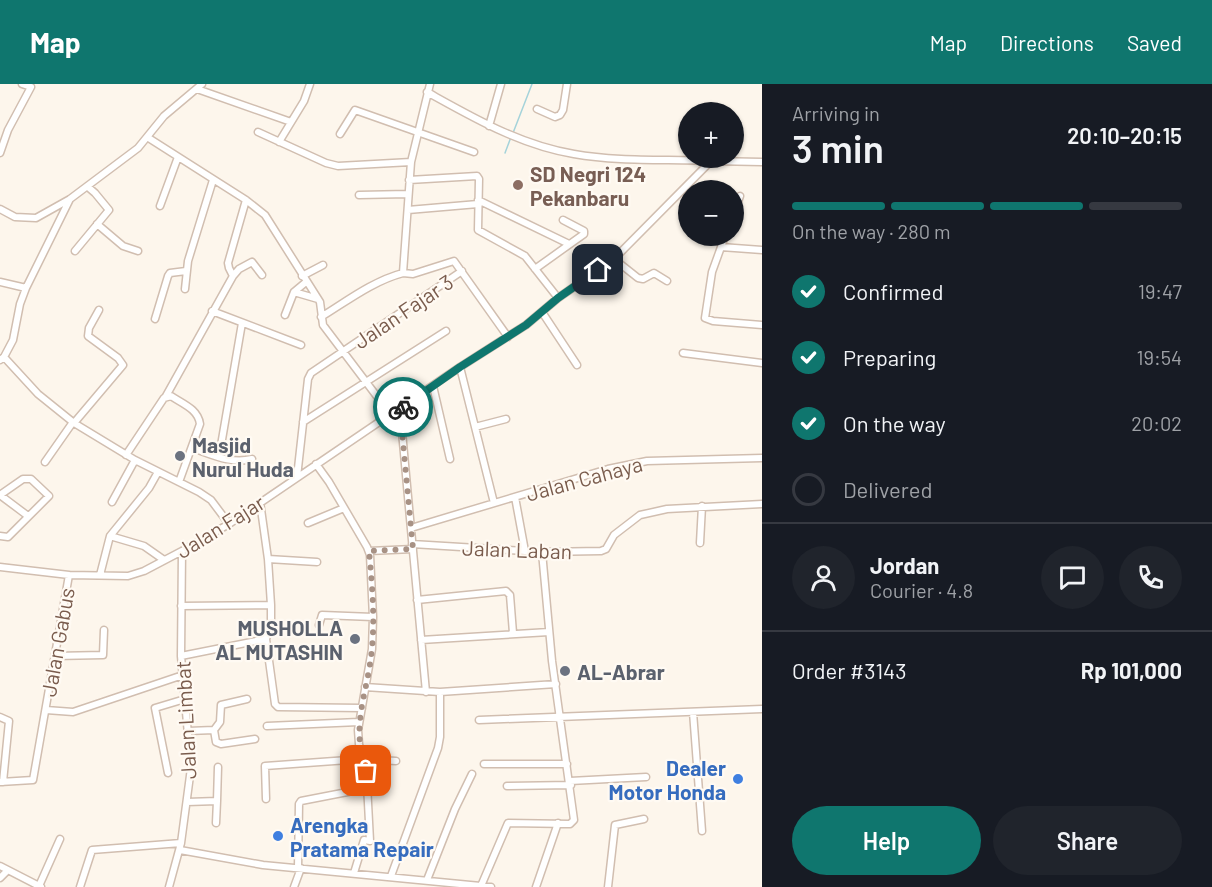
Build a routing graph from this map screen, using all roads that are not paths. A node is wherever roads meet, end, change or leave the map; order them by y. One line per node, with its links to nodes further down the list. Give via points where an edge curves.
1 (22, 84): 17 (street, via 31,87)
2 (310, 84): 9 (street)
3 (430, 84): 7 (street)
4 (501, 84): 10 (street)
5 (567, 84): 8 (street, via 560,115 555,117)
6 (199, 86): 9 (street); 14 (street)
7 (427, 92): 10 (street); 12 (street)
8 (537, 110)
9 (291, 122): 15 (street)
10 (489, 126): 19 (street, via 515,138 591,157)
11 (258, 132): 15 (street)
12 (418, 132): 13 (street, via 355,110); 16 (street); 20 (street)
13 (340, 134)
14 (147, 137): 18 (street); 26 (street)
15 (279, 142): 20 (street, via 338,166)
16 (474, 152)
17 (0, 153)
18 (178, 157): 24 (street); 32 (street)
19 (678, 161)
20 (411, 162): 25 (street)
21 (744, 162): 22 (street)
22 (762, 162)
23 (705, 168): 42 (street, Jalan Fajar)
24 (213, 180): 30 (street); 45 (street)
25 (408, 180): 27 (street); 31 (street, via 476,175)
26 (88, 187): 29 (street); 36 (street, via 108,208)
27 (408, 194): 28 (street); 34 (street)
28 (359, 195)
29 (70, 199): 33 (street, via 36,218 15,217); 54 (street)
30 (246, 200): 49 (street, via 228,263); 50 (street, via 265,215)
31 (478, 202): 34 (street); 37 (street); 44 (street, via 478,230 525,256)
32 (160, 206)
33 (0, 209)
34 (408, 210): 47 (street)
35 (563, 220): 37 (street, via 584,233)
36 (97, 224): 40 (street); 41 (street, via 123,246)
37 (568, 244): 44 (street)
38 (721, 247): 39 (street); 66 (street, via 712,272 705,318)
39 (762, 250)
40 (75, 251)
41 (138, 251)
42 (614, 259): 51 (street, via 638,278 654,273); 57 (street, Jalan Fajar)
43 (323, 265): 50 (street)
44 (536, 268): 57 (street)
45 (186, 270): 55 (street); 64 (street, via 168,276)
46 (462, 272): 47 (street, via 454,261 413,274); 68 (street); 70 (street, Jalan Fajar 3)
47 (403, 273): 63 (street, via 388,277)
48 (262, 275): 49 (street, via 252,261)
49 (233, 276): 60 (street)
50 (302, 276): 53 (street)
51 (667, 281)
52 (0, 282): 54 (street)
53 (306, 282): 56 (street); 58 (street)
54 (27, 288): 72 (street, via 13,340)
55 (185, 289)
56 (294, 292): 58 (street); 62 (street)
57 (558, 298): 61 (street, Jalan Fajar)
58 (318, 299): 63 (street)
59 (99, 310): 82 (street, via 88,336 123,365)
60 (212, 311): 65 (street); 78 (street)
61 (542, 312): 68 (street, Jalan Fajar); 74 (street)
62 (285, 315)
63 (321, 317): 70 (street)
64 (155, 319)
65 (242, 323): 69 (street); 87 (street)
66 (762, 325)
67 (446, 331): 76 (street)
68 (507, 337): 75 (street, Jalan Fajar)
69 (301, 345)
70 (344, 350): 76 (street); 83 (street, Jalan Fajar 3, via 308,375)
71 (683, 353): 73 (street)
72 (2, 358): 82 (street)
73 (762, 363)
74 (577, 365)
75 (460, 367): 77 (street, Jalan Fajar); 84 (street)
76 (364, 382): 80 (street); 83 (street)
77 (434, 386): 79 (street, Jalan Fajar); 90 (street)
78 (166, 396): 85 (street, via 199,417); 86 (street)
79 (400, 410): 80 (street, Jalan Fajar); 108 (street)
80 (391, 416): 93 (street, Jalan Fajar)
81 (506, 419): 84 (street)
82 (73, 422): 86 (street); 92 (street)
83 (303, 422): 95 (street, Jalan Fajar 3)
84 (475, 427): 101 (street)
85 (192, 447): 87 (street); 96 (street)
86 (126, 455): 91 (street)
87 (219, 457): 89 (street, via 240,462)
88 (762, 458): 98 (street, Jalan Cahaya, via 647,460)
89 (252, 459)
90 (450, 459)
91 (135, 460): 94 (street); 99 (street)
92 (45, 462)
93 (316, 464): 95 (street, Jalan Fajar); 104 (street)
94 (158, 472): 96 (street); 111 (street)
95 (297, 477): 100 (street, Jalan Fajar)
96 (179, 482): 107 (street, via 211,500)
97 (0, 495): 105 (street); 105 (street, via 23,479 31,479 49,496)
98 (515, 497): 101 (street, Jalan Cahaya); 117 (street)
99 (112, 502)
100 (260, 502): 107 (street, Jalan Fajar); 119 (street)
101 (494, 503): 108 (street, Jalan Cahaya)
102 (762, 504): 103 (street, Jalan Laban)
103 (702, 506): 113 (street); 118 (street, Jalan Laban, via 640,515 601,551)
104 (344, 508): 106 (street); 116 (street)
105 (28, 516): 112 (street)
106 (308, 523)
107 (229, 524): 115 (street, Jalan Fajar)
108 (411, 528): 114 (street)
109 (0, 530): 112 (street)
110 (0, 536): 112 (street)
111 (110, 536): 120 (street, via 144,546); 124 (street)
112 (8, 537)
113 (700, 543)
114 (412, 547): 116 (street, Jalan Laban); 117 (street, Jalan Laban); 125 (street)
115 (182, 551): 120 (street, Jalan Fajar); 126 (street, Jalan Limbat)
116 (369, 551): 128 (street)
117 (525, 551): 118 (street, Jalan Laban)
118 (542, 552): 131 (street)
119 (268, 559): 121 (street); 127 (street)
120 (164, 560): 124 (street, Jalan Fajar, via 137,574)
121 (317, 562)
122 (0, 567): 123 (street, Jalan Fajar)
123 (69, 575): 124 (street, Jalan Fajar); 135 (street, Jalan Gabus)
124 (100, 575)
125 (417, 600): 132 (street, via 506,591 510,595); 134 (street)
126 (181, 606): 127 (street); 136 (street, Jalan Limbat)
127 (270, 606): 133 (street, via 271,624)
128 (373, 617): 129 (street, via 322,615); 139 (street)
129 (319, 626)
130 (104, 630): 135 (street, via 102,655)
131 (549, 632): 132 (street); 138 (street)
132 (513, 633): 134 (street)
133 (266, 639): 136 (street); 144 (street, via 276,706)
134 (421, 640): 140 (street)
135 (55, 656): 146 (street, Jalan Gabus)
136 (181, 656): 137 (street, Jalan Limbat)
137 (183, 675): 142 (street, Jalan Limbat); 146 (street, Jalan Gabus, via 73,712)
138 (556, 684): 141 (street); 149 (street)
139 (365, 687): 140 (street); 144 (street)
140 (426, 692): 141 (street)
141 (440, 692): 182 (street, via 438,748)
142 (185, 699): 154 (street, Jalan Limbat); 162 (street, via 155,708)
143 (247, 699): 153 (street, via 221,705 220,722)
144 (362, 708): 151 (street)
145 (762, 709): 147 (street)
146 (46, 710): 165 (street, Jalan Gabus, via 33,780)
147 (693, 712): 149 (street); 175 (street)
148 (0, 717): 156 (street, via 9,721)
149 (561, 717): 150 (street); 160 (street)
150 (479, 720)
151 (359, 722): 152 (street); 157 (street)
152 (267, 726)
153 (214, 730): 154 (street); 155 (street, via 217,744)
154 (188, 731): 171 (street, Jalan Limbat, via 191,768)
155 (255, 739)
156 (3, 758): 165 (street)
157 (362, 759): 158 (street); 168 (street); 169 (street, via 265,766)
158 (396, 761)
159 (484, 764): 160 (street)
160 (567, 764): 166 (street)
161 (218, 767): 170 (street)
162 (168, 773)
163 (471, 774): 184 (street)
164 (646, 777): 166 (street)
165 (1, 782)
166 (570, 783): 167 (street); 174 (street, via 574,822)
167 (507, 786)
168 (368, 788): 179 (street, via 301,801); 181 (street, via 370,841 364,840)
169 (266, 799)
170 (217, 801): 171 (street); 173 (street)
171 (187, 802): 177 (street, Jalan Limbat)
172 (644, 819): 192 (street, via 615,825)
173 (216, 823)
174 (558, 824): 186 (street, via 507,824); 191 (street)
175 (702, 831)
176 (60, 839): 185 (street)
177 (181, 847): 179 (street); 187 (street, via 92,850); 188 (street, Jalan Limbat)
178 (0, 866): 180 (street)
179 (299, 868): 181 (street); 189 (street)
180 (7, 871): 183 (street); 185 (street)
181 (354, 873): 182 (street)
182 (391, 876): 184 (street)
183 (0, 878)
184 (427, 880): 186 (street)
185 (40, 886)
186 (481, 886): 190 (street)
187 (80, 887)
188 (169, 887)
189 (294, 887)
190 (491, 887)
191 (536, 887)
192 (608, 887)

